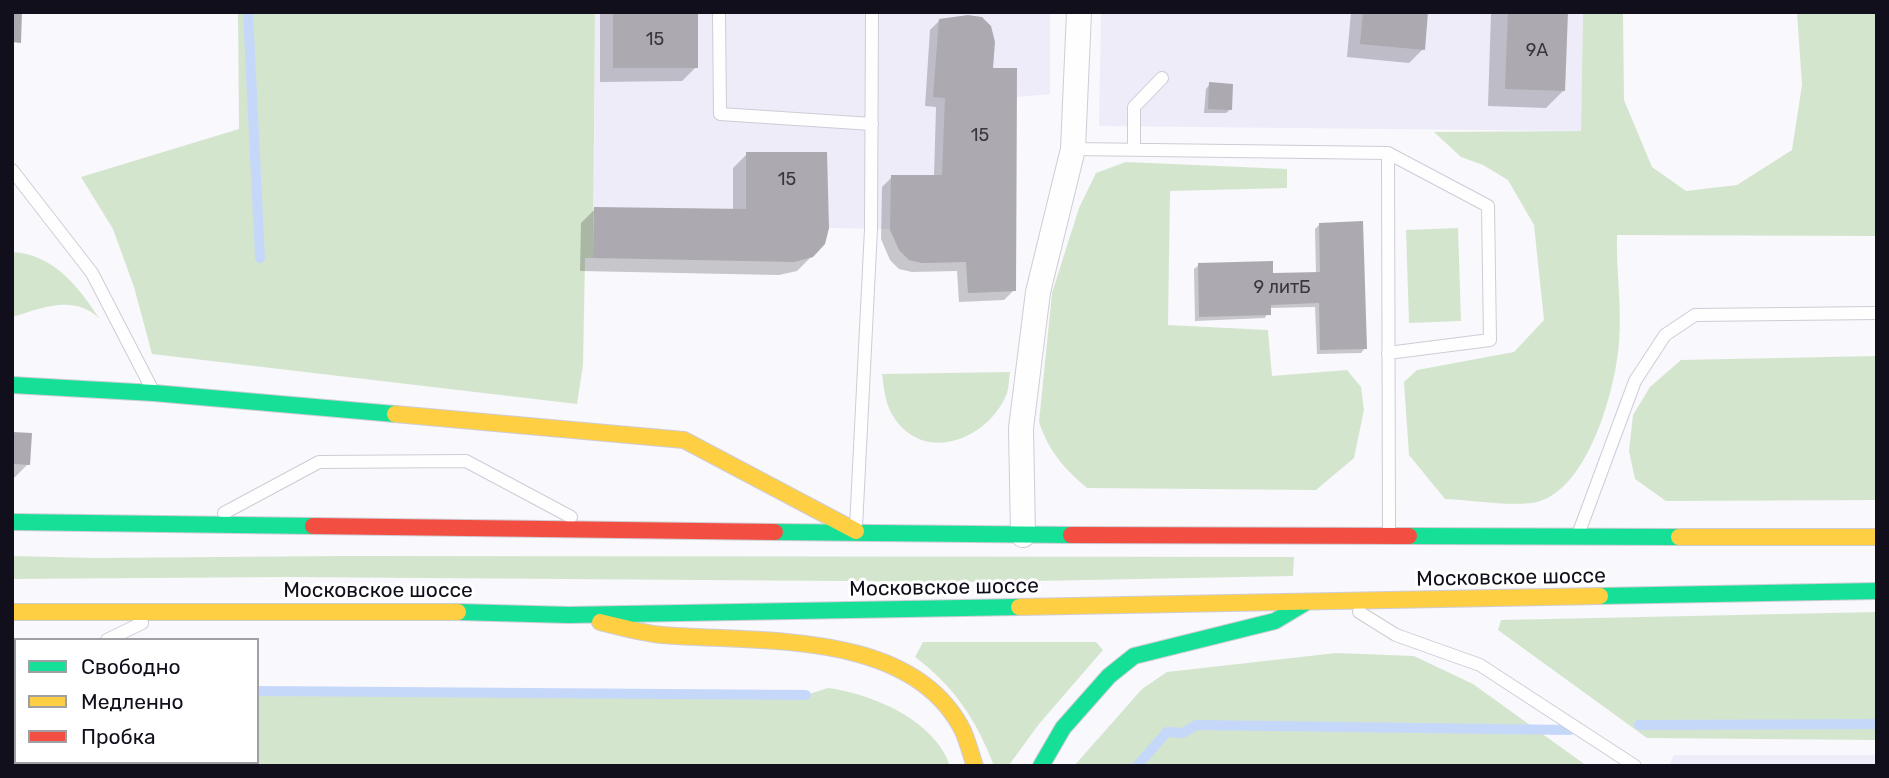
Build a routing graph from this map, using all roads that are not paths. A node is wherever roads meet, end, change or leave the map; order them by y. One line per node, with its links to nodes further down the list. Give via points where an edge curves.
1 (719, 12): 5 (lane, via 720,114)
2 (872, 12): 5 (lane)
3 (1079, 12): 6 (street)
4 (1162, 78): 7 (lane, via 1134,107)
5 (872, 124): 17 (lane, via 869,294)
6 (1073, 149): 7 (lane); 18 (street, via 1038,292 1021,428)
7 (1134, 150): 8 (lane)
8 (1388, 153): 11 (lane); 11 (lane, via 1488,206 1490,340)
9 (14, 173): 13 (lane, via 92,273)
10 (1877, 313): 19 (lane, via 1695,315 1665,335 1635,381)
11 (1388, 353): 20 (lane)
12 (12, 385): 13 (main road)
13 (154, 393): 17 (main road, via 684,440)
14 (12, 522): 15 (main road, Московское шоссе)
15 (203, 524): 16 (main road, Московское шоссе); 16 (lane, via 318,461 466,461)
16 (596, 531): 17 (main road, Московское шоссе)
17 (856, 531): 18 (main road, Московское шоссе)
18 (1023, 535): 20 (main road, Московское шоссе)
19 (1577, 536): 20 (main road, Московское шоссе); 21 (main road, Московское шоссе)
20 (1389, 537)
21 (1877, 537)
22 (1877, 591): 24 (main road, Московское шоссе)
23 (1306, 603): 24 (main road, Московское шоссе); 27 (main road, Московское шоссе); 30 (main road, via 1275,621 1134,656 1109,676 1063,728)
24 (1344, 603): 31 (lane, via 1396,635 1480,665)
25 (12, 612): 26 (main road, Московское шоссе)
26 (164, 613): 27 (main road, Московское шоссе, via 391,610); 28 (lane)
27 (569, 615): 29 (main road, via 651,634 743,637 819,646 888,664 928,687 949,708 962,728)
28 (111, 638)
29 (975, 766)
30 (1041, 766)
31 (1635, 766)

